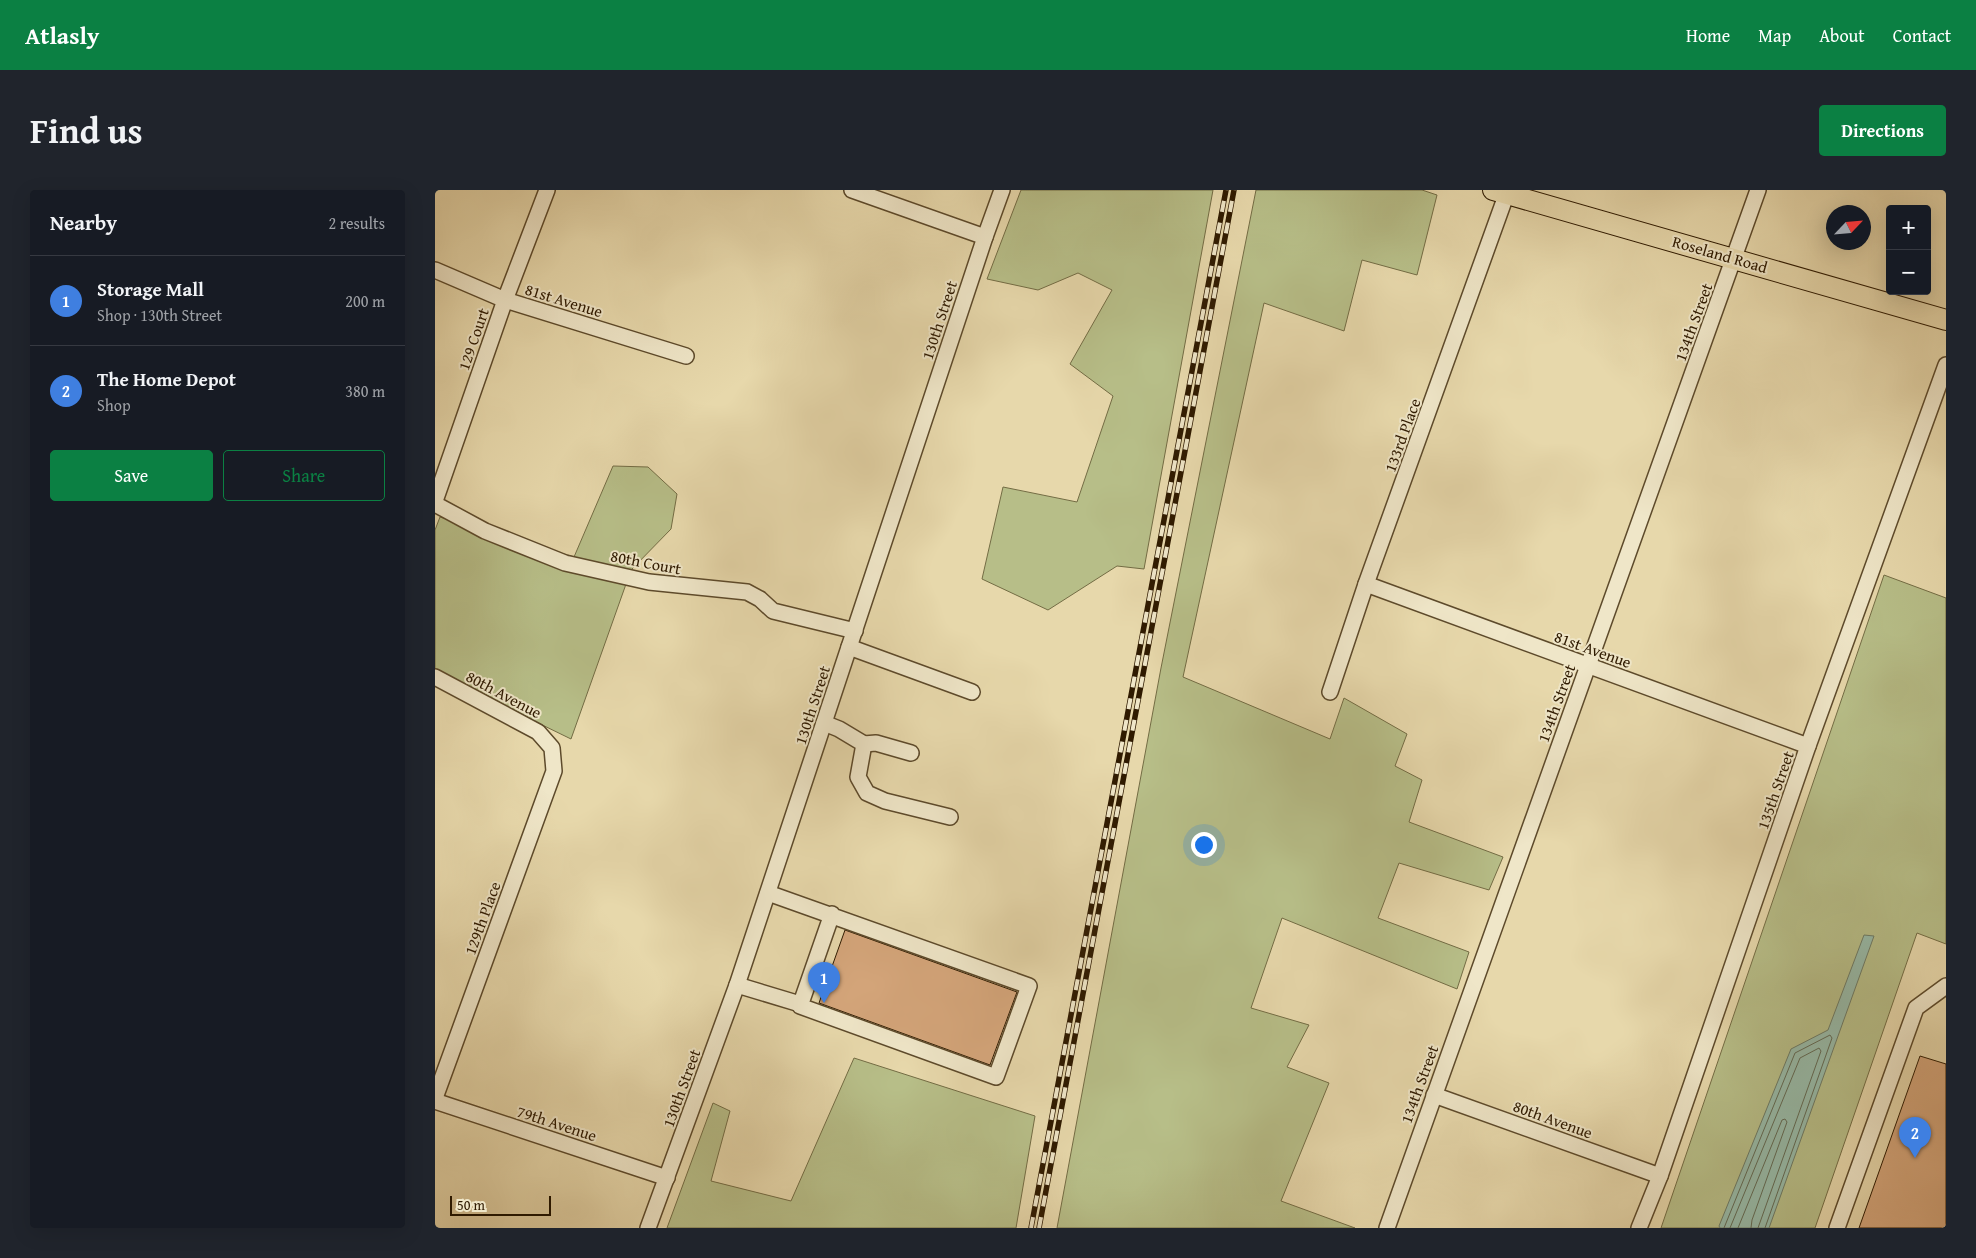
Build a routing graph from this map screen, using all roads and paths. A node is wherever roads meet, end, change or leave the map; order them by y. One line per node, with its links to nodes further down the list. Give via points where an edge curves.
1 (547, 190): 9 (street, 129 Court)
2 (851, 190): 6 (street)
3 (1002, 190): 6 (street, 130th Street)
4 (1758, 190): 7 (street, 134th Street)
5 (1502, 192): 7 (main road, Roseland Road); 14 (street, 133rd Place)
6 (985, 236): 15 (street, 130th Street)
7 (1734, 258): 10 (main road, Roseland Road); 17 (street, 134th Street)
8 (435, 270): 9 (street, 81st Avenue)
9 (505, 300): 11 (street, 81st Avenue); 13 (street, 129 Court)
10 (1946, 320)
11 (685, 356)
12 (1946, 365): 23 (street, 135th Street)
13 (435, 503): 15 (street, 80th Court, via 485,531 565,563 649,582 747,592 773,611)
14 (1366, 584): 17 (street, 81st Avenue); 20 (street, 133rd Place)
15 (855, 632): 16 (street, 130th Street)
16 (849, 647): 19 (street); 21 (street, 130th Street)
17 (1588, 666): 23 (street, 81st Avenue); 32 (street, 134th Street)
18 (435, 677): 24 (street, 80th Avenue, via 538,732)
19 (972, 692)
20 (1330, 692)
21 (824, 723): 22 (street); 27 (street, 130th Street)
22 (864, 744): 25 (street, via 877,743); 26 (street, via 858,777 867,793 885,801)
23 (1808, 746): 34 (street, 135th Street)
24 (552, 748): 33 (street, 129th Place, via 554,772)
25 (911, 753)
26 (950, 817)
27 (768, 893): 28 (street); 29 (street, 130th Street)
28 (832, 914): 31 (street); 31 (street, via 1029,986 996,1077)
29 (737, 985): 31 (street); 35 (street, 130th Street)
30 (1946, 986): 39 (street, via 1916,1008)
31 (800, 1004)
32 (1434, 1095): 34 (street, 80th Avenue); 37 (street, 134th Street)
33 (435, 1099): 35 (street, 79th Avenue)
34 (1659, 1176): 38 (street, 135th Street)
35 (667, 1178): 36 (street, 130th Street)
36 (648, 1228)
37 (1387, 1228)
38 (1639, 1228)
39 (1837, 1228)

